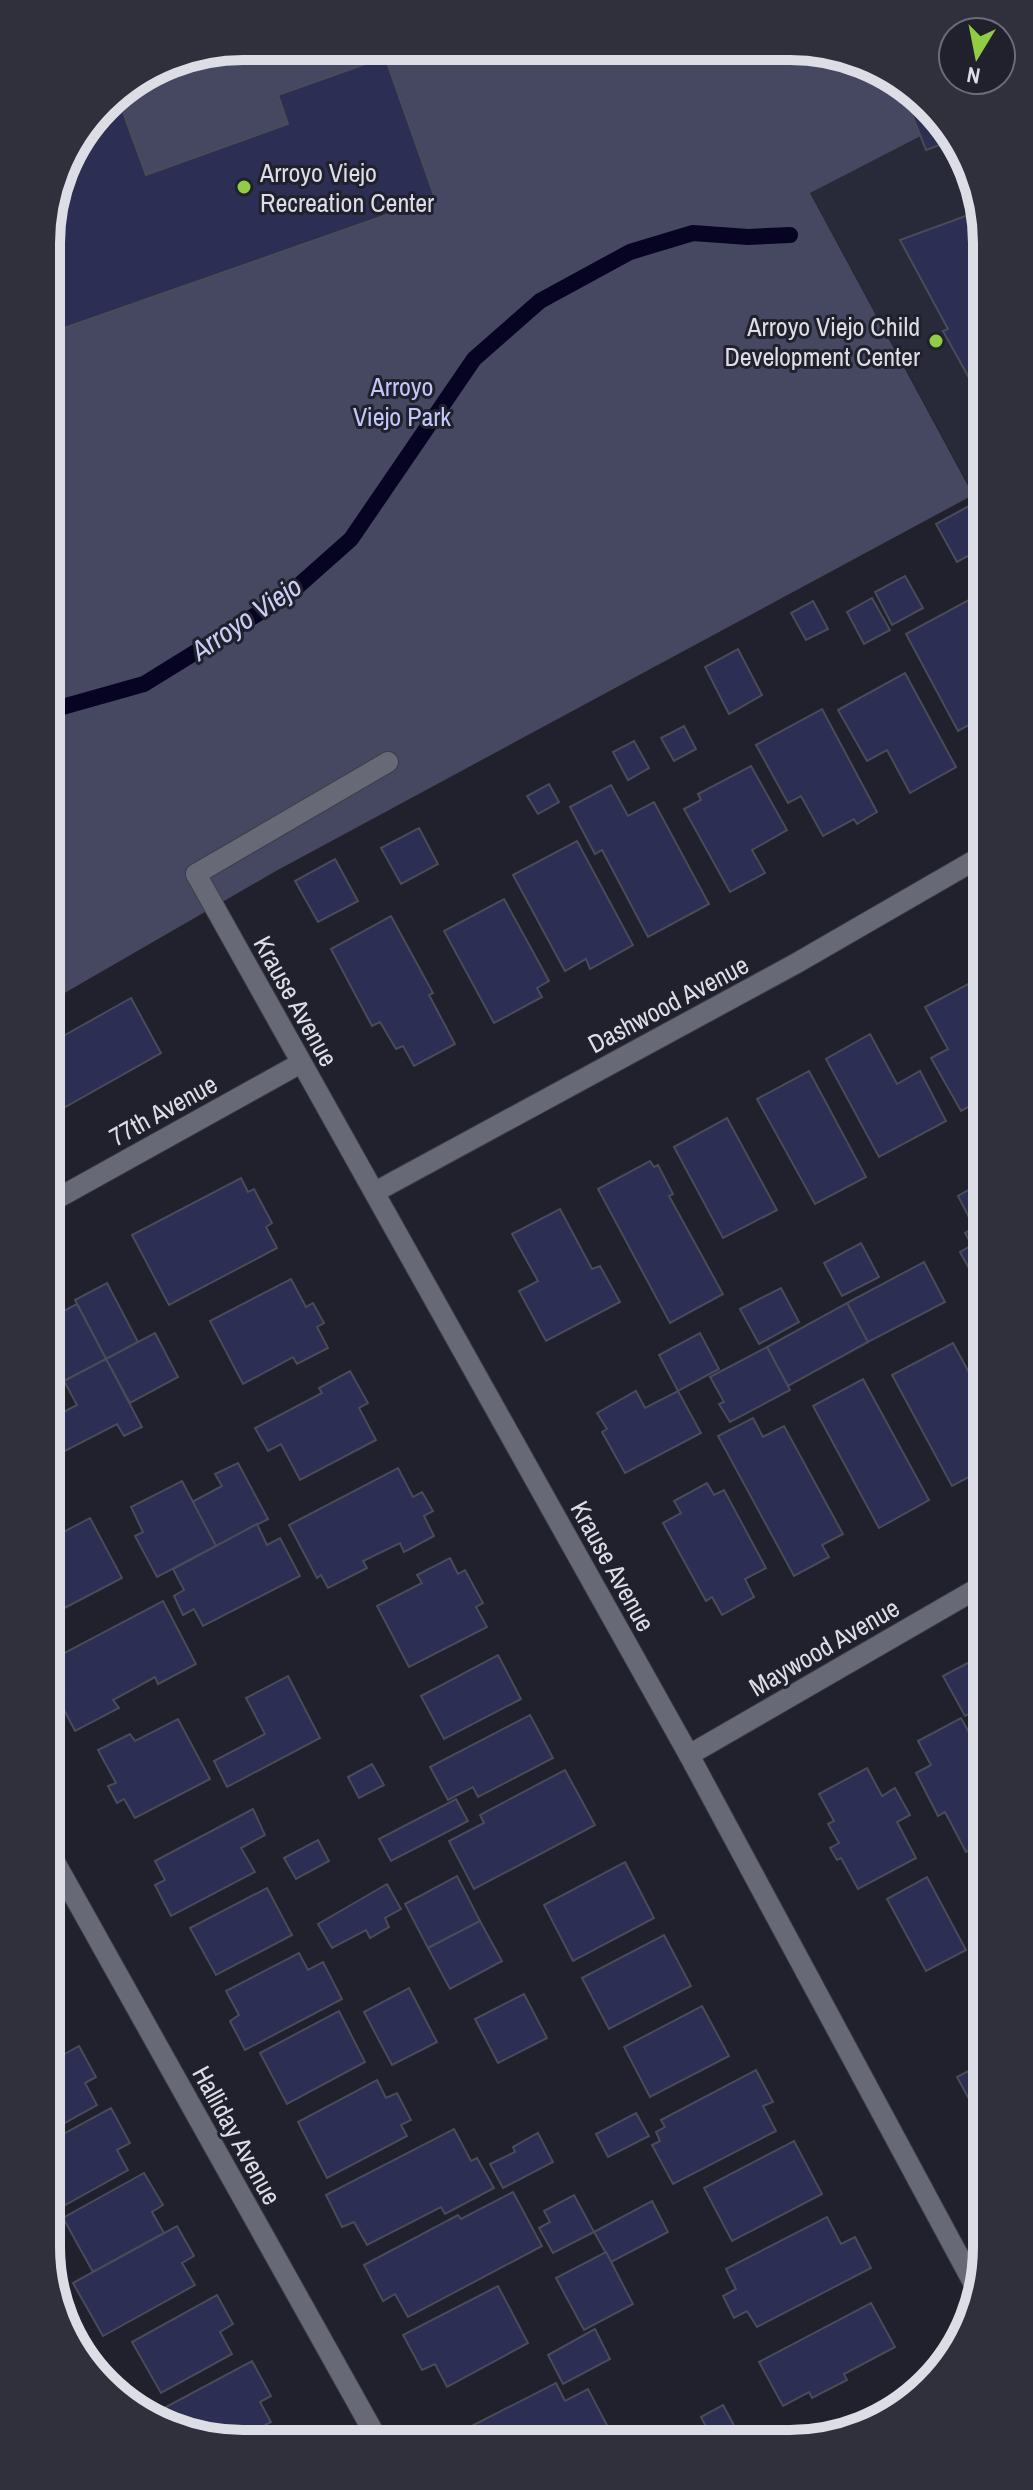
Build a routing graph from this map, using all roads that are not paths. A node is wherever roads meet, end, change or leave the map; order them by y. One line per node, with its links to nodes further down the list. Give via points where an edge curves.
1 (388, 762): 3 (street, Krause Avenue, via 196,874)
2 (973, 861): 4 (street, Dashwood Avenue)
3 (301, 1063): 4 (street, Krause Avenue); 5 (street, 77th Avenue)
4 (375, 1192): 7 (street, Krause Avenue)
5 (60, 1197)
6 (973, 1591): 7 (street, Maywood Avenue)
7 (689, 1755): 9 (street, Krause Avenue)
8 (60, 1871): 10 (street, Halliday Avenue)
9 (970, 2276)
10 (372, 2430)

